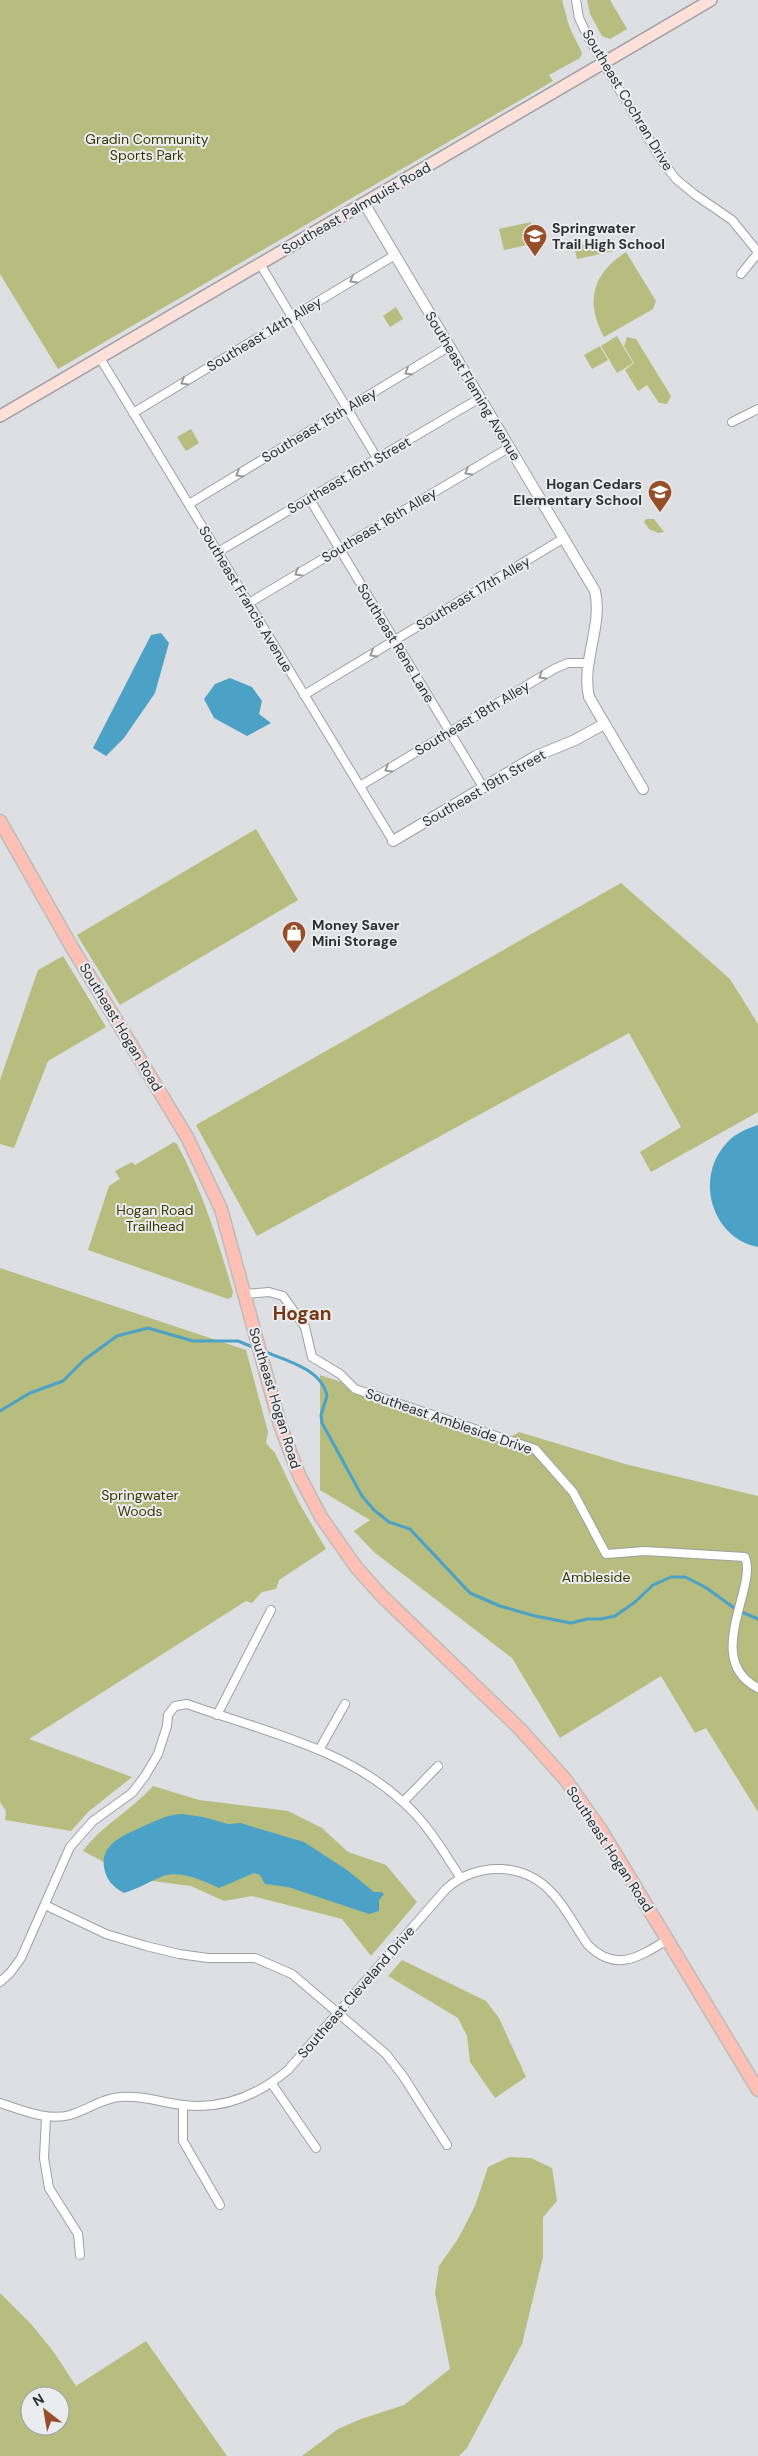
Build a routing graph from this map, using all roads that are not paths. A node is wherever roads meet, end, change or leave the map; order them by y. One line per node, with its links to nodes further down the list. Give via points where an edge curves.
1 (576, 0): 3 (street, Southeast Cochran Drive, via 579,18)
2 (711, 0): 3 (main road, Southeast Palmquist Road)
3 (603, 63): 4 (main road, Southeast Palmquist Road); 5 (street, Southeast Cochran Drive, via 676,179 732,220)
4 (364, 203): 6 (street, Southeast Fleming Avenue); 7 (main road, Southeast Palmquist Road)
5 (758, 252): 8 (street)
6 (395, 255): 9 (street, Southeast 14th Alley, one-way to 9); 10 (street, Southeast Fleming Avenue)
7 (260, 264): 9 (street); 11 (main road, Southeast Palmquist Road)
8 (741, 274)
9 (292, 317): 13 (street); 15 (street, Southeast 14th Alley, one-way to 15)
10 (450, 346): 12 (street, Southeast Fleming Avenue); 13 (street, Southeast 15th Alley, one-way to 13)
11 (100, 358): 15 (street, Southeast Francis Avenue); 16 (main road, Southeast Palmquist Road)
12 (480, 398): 18 (street, Southeast Fleming Avenue); 19 (street, Southeast 16th Street)
13 (347, 408): 19 (street); 21 (street, Southeast 15th Alley, one-way to 21)
14 (758, 409): 17 (street)
15 (133, 413): 21 (street, Southeast Francis Avenue)
16 (0, 416)
17 (732, 422)
18 (510, 447): 22 (street, Southeast Fleming Avenue); 23 (street, Southeast 16th Alley, one-way to 23)
19 (378, 458): 20 (street, Southeast 16th Street)
20 (310, 498): 23 (street, Southeast Rene Lane); 24 (street, Southeast 16th Street)
21 (189, 504): 24 (street, Southeast Francis Avenue)
22 (564, 538): 26 (street, Southeast 17th Alley); 27 (street, Southeast Fleming Avenue, via 590,581 597,603 596,627)
23 (340, 549): 25 (street, Southeast 16th Alley, one-way to 25); 26 (street, Southeast Rene Lane)
24 (218, 552): 25 (street, Southeast Francis Avenue)
25 (249, 603): 28 (street, Southeast Francis Avenue)
26 (395, 640): 28 (street, Southeast 17th Alley, one-way to 28); 30 (street, Southeast Rene Lane)
27 (588, 663): 29 (street, Southeast Fleming Avenue, via 586,685 589,697); 30 (street, Southeast 18th Alley, one-way to 30, via 571,662 560,666)
28 (304, 695): 31 (street, Southeast Francis Avenue)
29 (604, 724): 32 (street, Southeast 19th Street, via 536,756); 33 (street, Southeast Fleming Avenue)
30 (450, 732): 31 (street, Southeast 18th Alley, one-way to 31); 32 (street, Southeast Rene Lane)
31 (360, 786): 35 (street, Southeast Francis Avenue)
32 (483, 787): 35 (street, Southeast 19th Street)
33 (643, 789)
34 (0, 821): 36 (main road, Southeast Hogan Road, via 196,1153 221,1209)
35 (393, 841)
36 (244, 1294): 38 (street, Southeast Ambleside Drive, via 269,1292 283,1296 305,1327 312,1357 340,1374 356,1389 535,1449 573,1492 606,1554 645,1551 745,1557 752,1565 751,1588 743,1616 738,1665 745,1678); 46 (main road, Southeast Hogan Road, via 290,1456 330,1532 390,1605 520,1729 565,1779 601,1830)
37 (271, 1610): 40 (street)
38 (758, 1688)
39 (345, 1704): 41 (street)
40 (217, 1715): 41 (street); 45 (street, via 187,1704 174,1706 168,1715 168,1726 158,1754 145,1776 132,1793 93,1821 70,1847)
41 (320, 1750): 43 (street, via 375,1780)
42 (438, 1766): 43 (street)
43 (404, 1802): 44 (street, via 428,1828)
44 (460, 1878): 46 (street, Southeast Cleveland Drive, via 477,1871 499,1868 529,1875 553,1893 588,1945 608,1959 631,1959); 48 (street, Southeast Cleveland Drive, via 420,1918)
45 (45, 1905): 47 (street, via 21,1958); 48 (street, via 106,1934 146,1946 208,1958 255,1958 273,1964 292,1974)
46 (667, 1940): 50 (main road, Southeast Hogan Road)
47 (0, 1982)
48 (339, 2014): 49 (street, Southeast Cleveland Drive); 54 (street, via 386,2054)
49 (272, 2084): 52 (street, Southeast Cleveland Drive, via 231,2102); 55 (street)
50 (758, 2090)
51 (0, 2103): 53 (street, Southeast Cleveland Drive)
52 (183, 2105): 53 (street, Southeast Cleveland Drive, via 136,2096 114,2097 69,2115); 56 (street, via 183,2141)
53 (46, 2117): 57 (street, via 44,2158 49,2188 78,2234)
54 (447, 2145)
55 (316, 2148)
56 (220, 2205)
57 (80, 2254)

